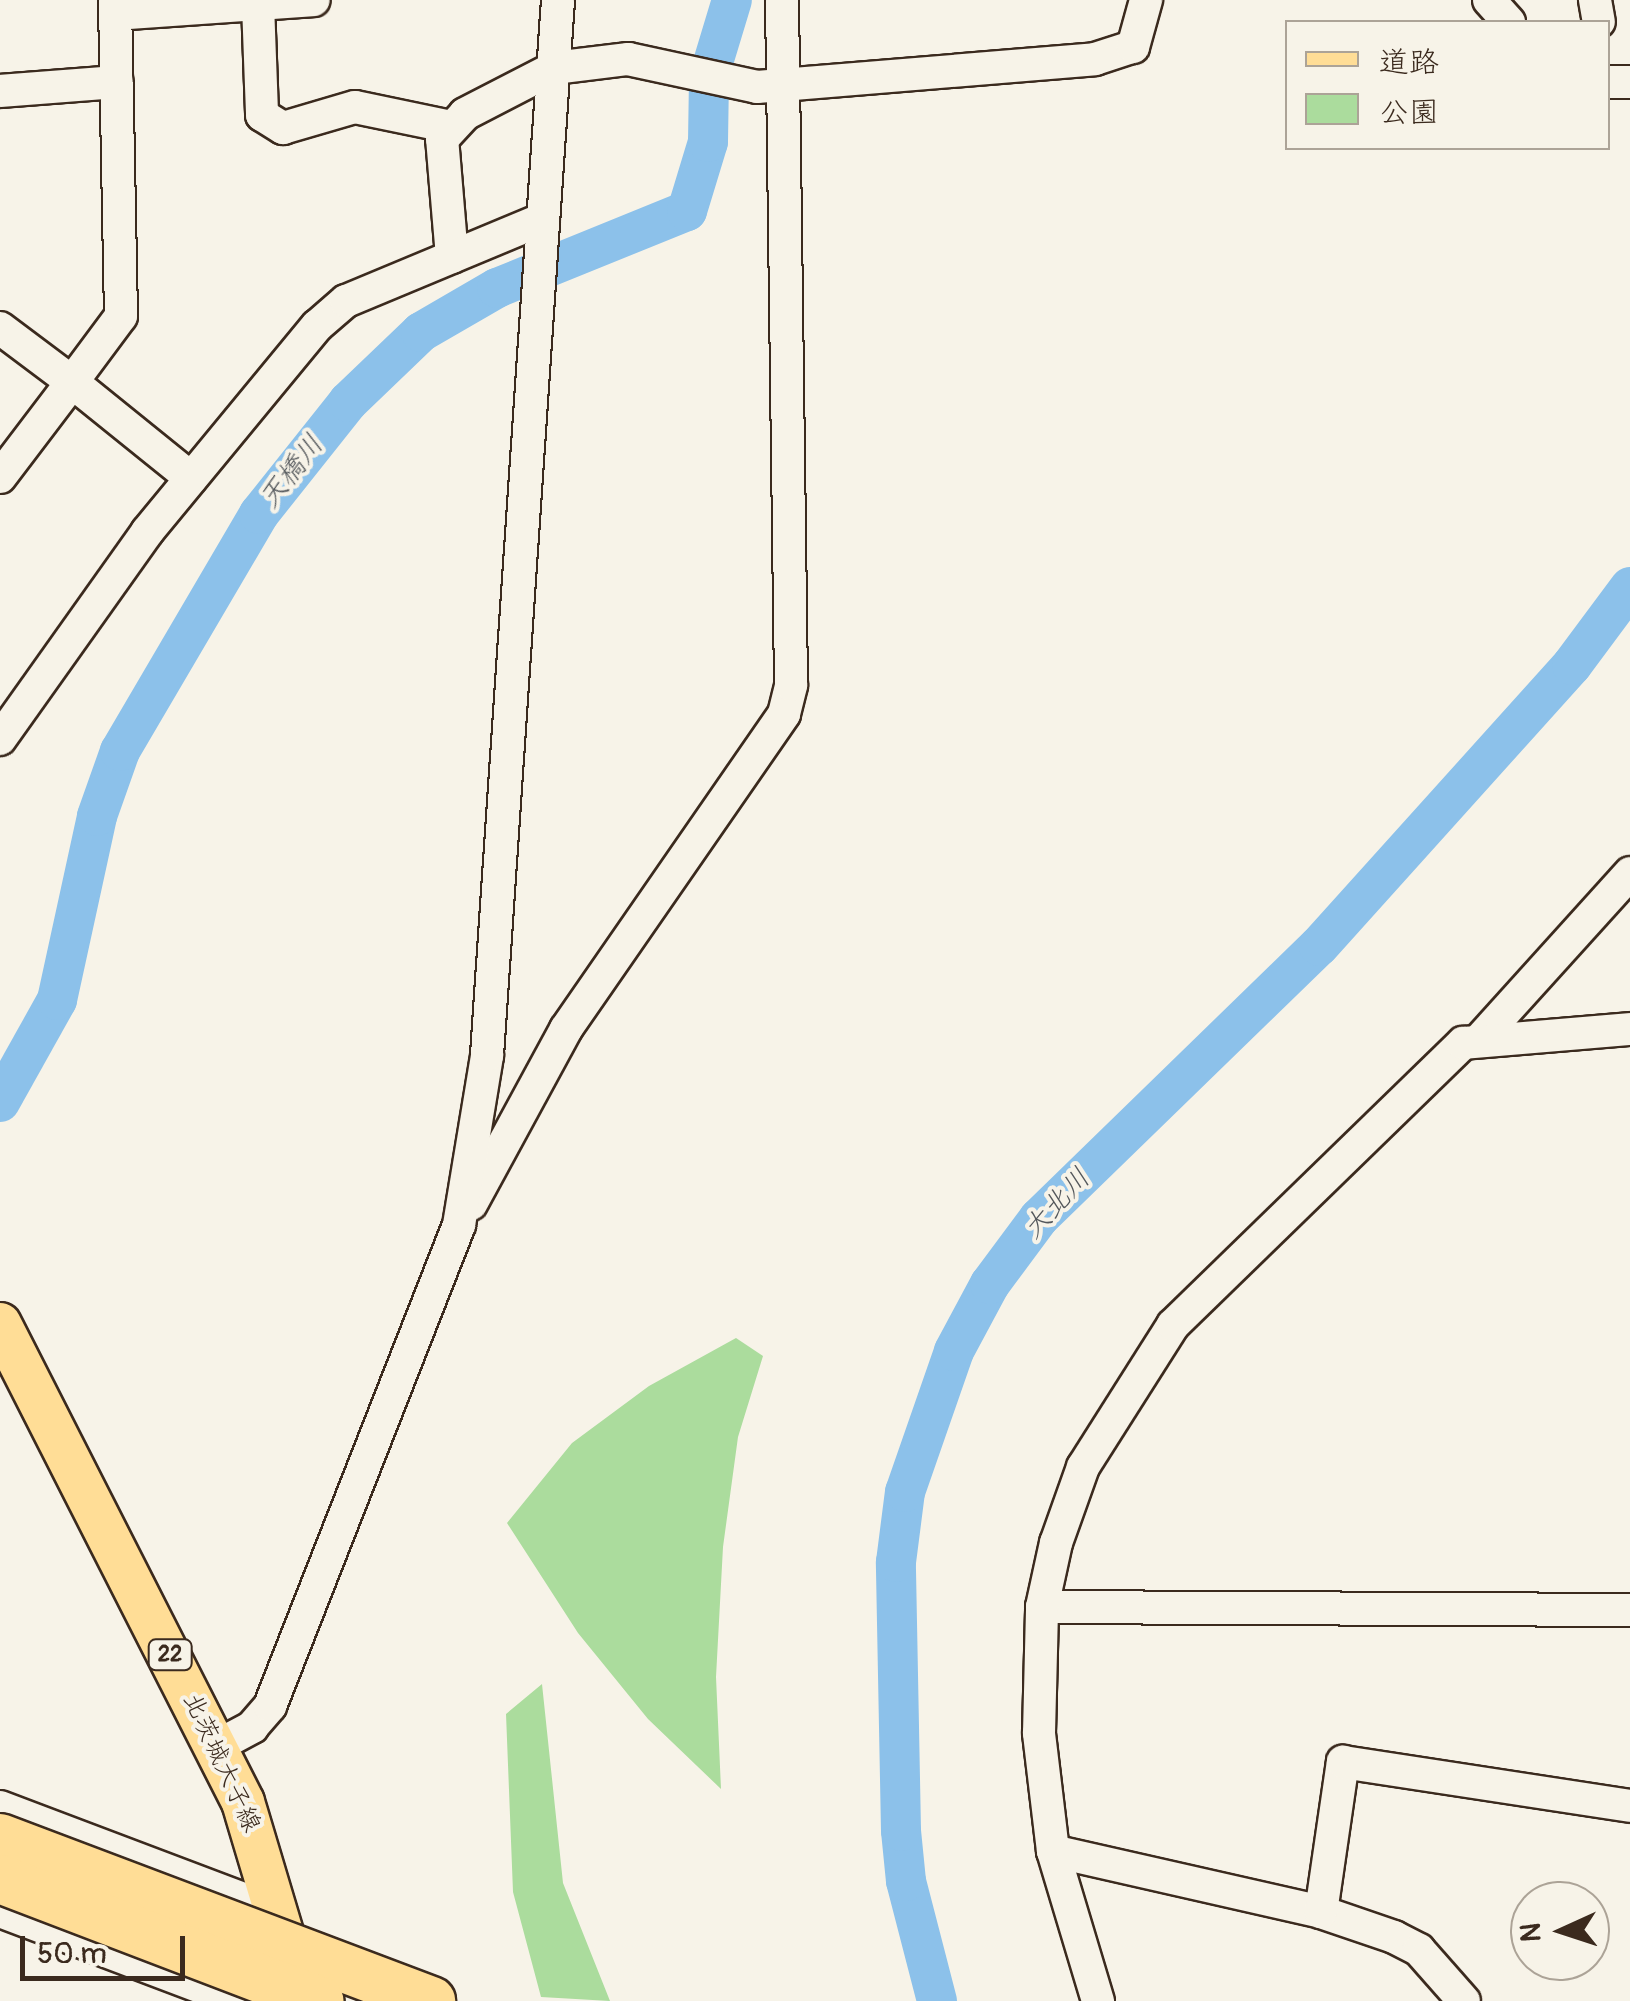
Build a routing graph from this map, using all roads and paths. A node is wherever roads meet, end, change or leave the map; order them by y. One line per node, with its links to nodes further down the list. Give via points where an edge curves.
1 (314, 0): 7 (street)
2 (558, 0): 10 (street)
3 (782, 0): 12 (street)
4 (1146, 0): 12 (street, via 1133,47 1094,60)
5 (1488, 0): 9 (street)
6 (216, 3): 7 (street); 8 (street)
7 (258, 4): 14 (street, via 262,115 283,128 355,107)
8 (116, 7): 11 (street)
9 (1507, 20)
10 (554, 68): 12 (street, via 628,59 757,88); 14 (street); 15 (street)
11 (117, 82): 13 (street); 18 (street, via 121,316)
12 (783, 87): 25 (street, via 790,685 784,714 566,1029)
13 (0, 90)
14 (452, 127): 16 (street, via 442,140)
15 (544, 219): 16 (street); 25 (street, via 487,1056)
16 (452, 257): 20 (street, via 346,301)
17 (0, 328): 18 (street)
18 (72, 382): 19 (street); 20 (street)
19 (0, 476)
20 (191, 478): 21 (street)
21 (0, 739)
22 (1630, 872): 24 (street)
23 (1630, 1029): 24 (street)
24 (1482, 1038): 27 (street, via 1463,1042 1439,1063 1172,1326 1083,1467)
25 (459, 1225): 29 (street, via 270,1706 252,1727)
26 (0, 1324): 29 (main road, 北茨城大子線 / 22)
27 (1042, 1606): 28 (street); 33 (street, via 1039,1733)
28 (1630, 1610)
29 (217, 1746): 37 (main road, 北茨城大子線 / 22)
30 (1630, 1806): 36 (street, via 1343,1762)
31 (0, 1807): 37 (street)
32 (0, 1838): 41 (highway, bridge)
33 (1054, 1850): 36 (street); 42 (street)
34 (0, 1879): 40 (highway, bridge)
35 (0, 1911): 38 (street)
36 (1321, 1912): 43 (street, via 1419,1950)
37 (280, 1913): 39 (main road, 北茨城大子線 / 22)
38 (238, 2001)
39 (300, 2001)
40 (320, 2001)
41 (431, 2001)
42 (1098, 2001)
43 (1464, 2001)

